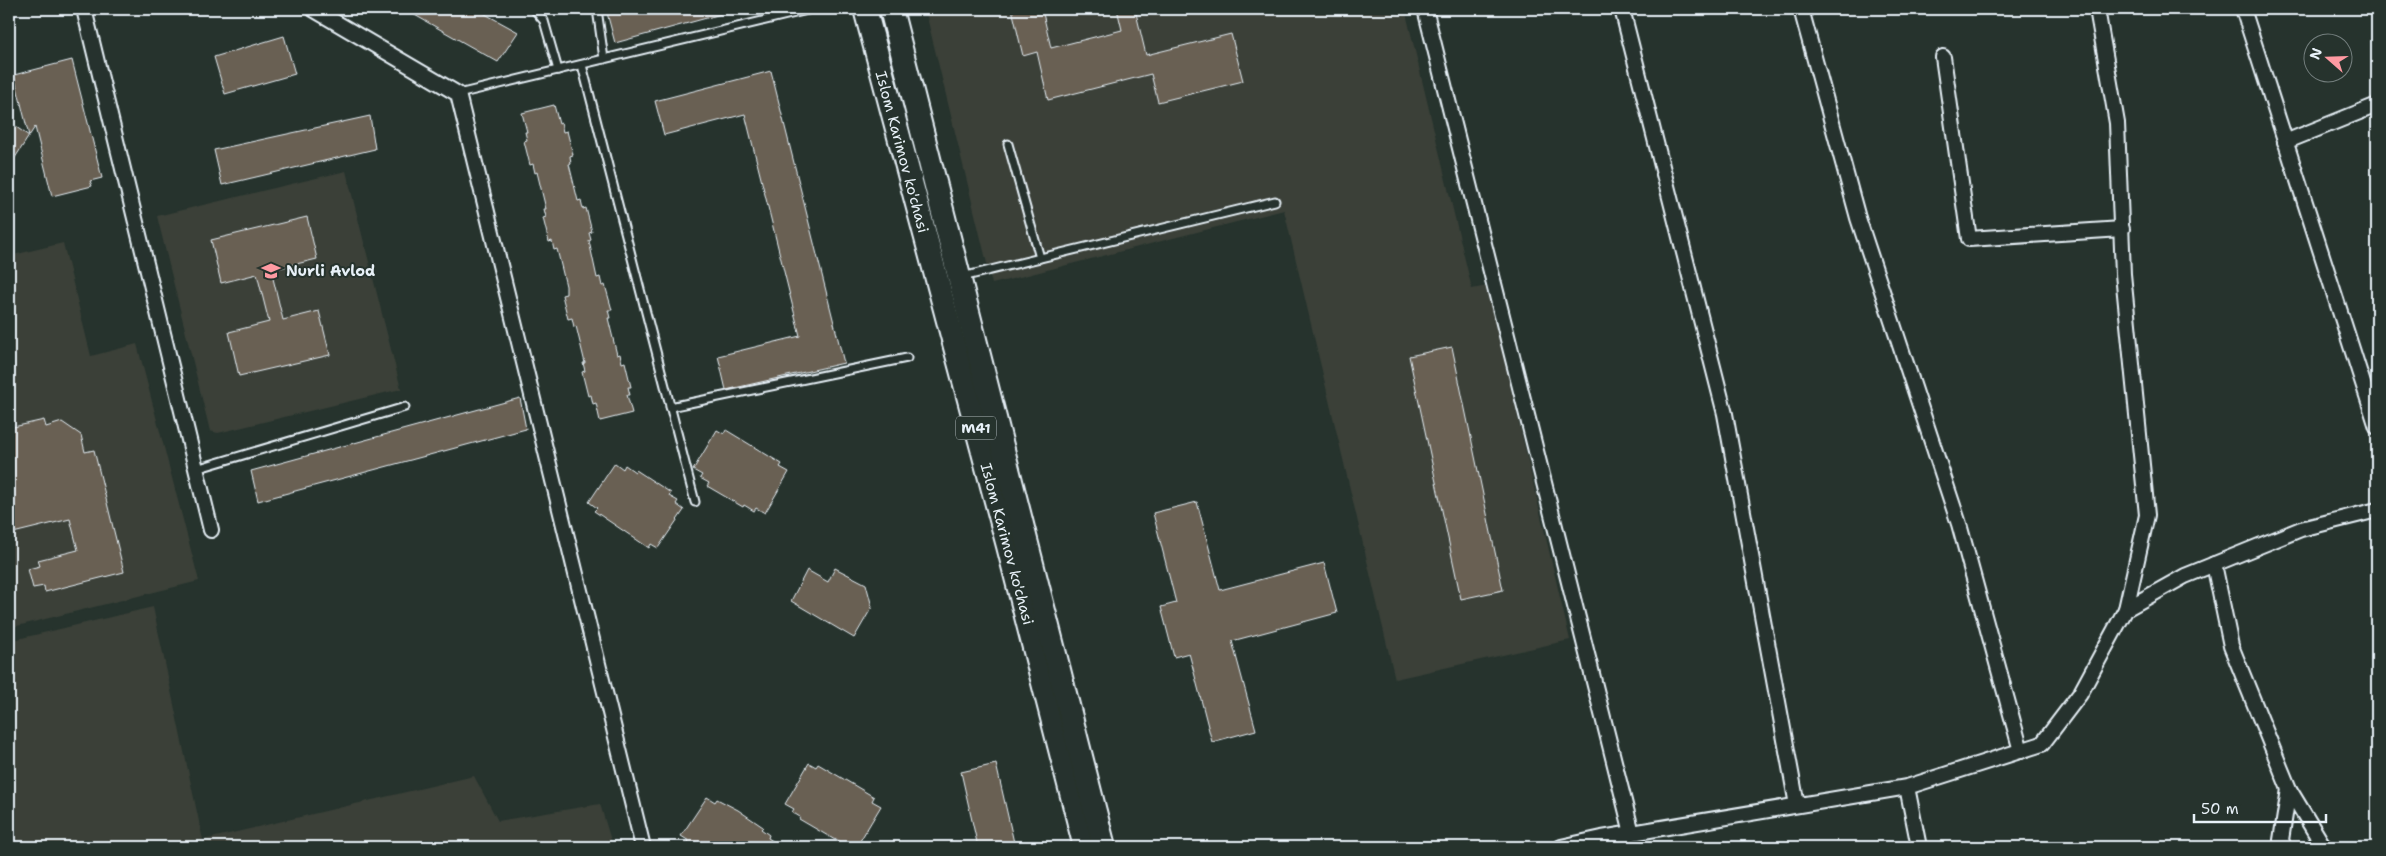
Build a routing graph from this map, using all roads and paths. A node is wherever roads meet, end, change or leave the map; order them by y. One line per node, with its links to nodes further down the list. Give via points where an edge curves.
1 (84, 9): 29 (street)
2 (313, 9): 17 (street)
3 (536, 9): 16 (lane, via 544,21)
4 (597, 9): 14 (lane)
5 (812, 9): 14 (lane)
6 (865, 9): 42 (main road, Islom Karimov ko'chasi / M41, via 1008,546)
7 (891, 9): 24 (main road, Islom Karimov ko'chasi / M41)
8 (1425, 9): 39 (street)
9 (1622, 9): 38 (street, via 1725,414)
10 (1801, 9): 35 (street, via 1858,218 1959,524)
11 (2097, 9): 22 (street, via 2117,123)
12 (2242, 9): 19 (street)
13 (1942, 57): 22 (street, via 1969,239)
14 (604, 59): 15 (lane)
15 (582, 64): 16 (lane); 27 (lane)
16 (558, 70): 17 (lane)
17 (458, 94): 41 (street)
18 (2377, 105): 19 (street)
19 (2285, 142): 28 (street)
20 (1008, 144): 23 (lane)
21 (1275, 201): 23 (lane)
22 (2122, 229): 34 (street, via 2148,515)
23 (1040, 258): 24 (lane)
24 (959, 278): 43 (main road, Islom Karimov ko'chasi / M41)
25 (907, 358): 27 (lane)
26 (405, 407): 29 (lane)
27 (670, 407): 30 (lane)
28 (2377, 427)
29 (196, 469): 32 (street)
30 (695, 502)
31 (2377, 510): 33 (street, via 2301,529)
32 (211, 530)
33 (2214, 564): 34 (street, via 2185,576); 37 (street, via 2231,646)
34 (2126, 609): 35 (street, via 2080,694 2042,744)
35 (2021, 751): 36 (street)
36 (1907, 787): 38 (street); 45 (street)
37 (2289, 789): 46 (street, via 2281,840); 47 (street)
38 (1796, 805): 39 (street)
39 (1632, 833): 40 (street)
40 (1603, 843): 44 (street)
41 (643, 847)
42 (1084, 847)
43 (1104, 847)
44 (1561, 847)
45 (1919, 847)
46 (2284, 847)
47 (2324, 847)

